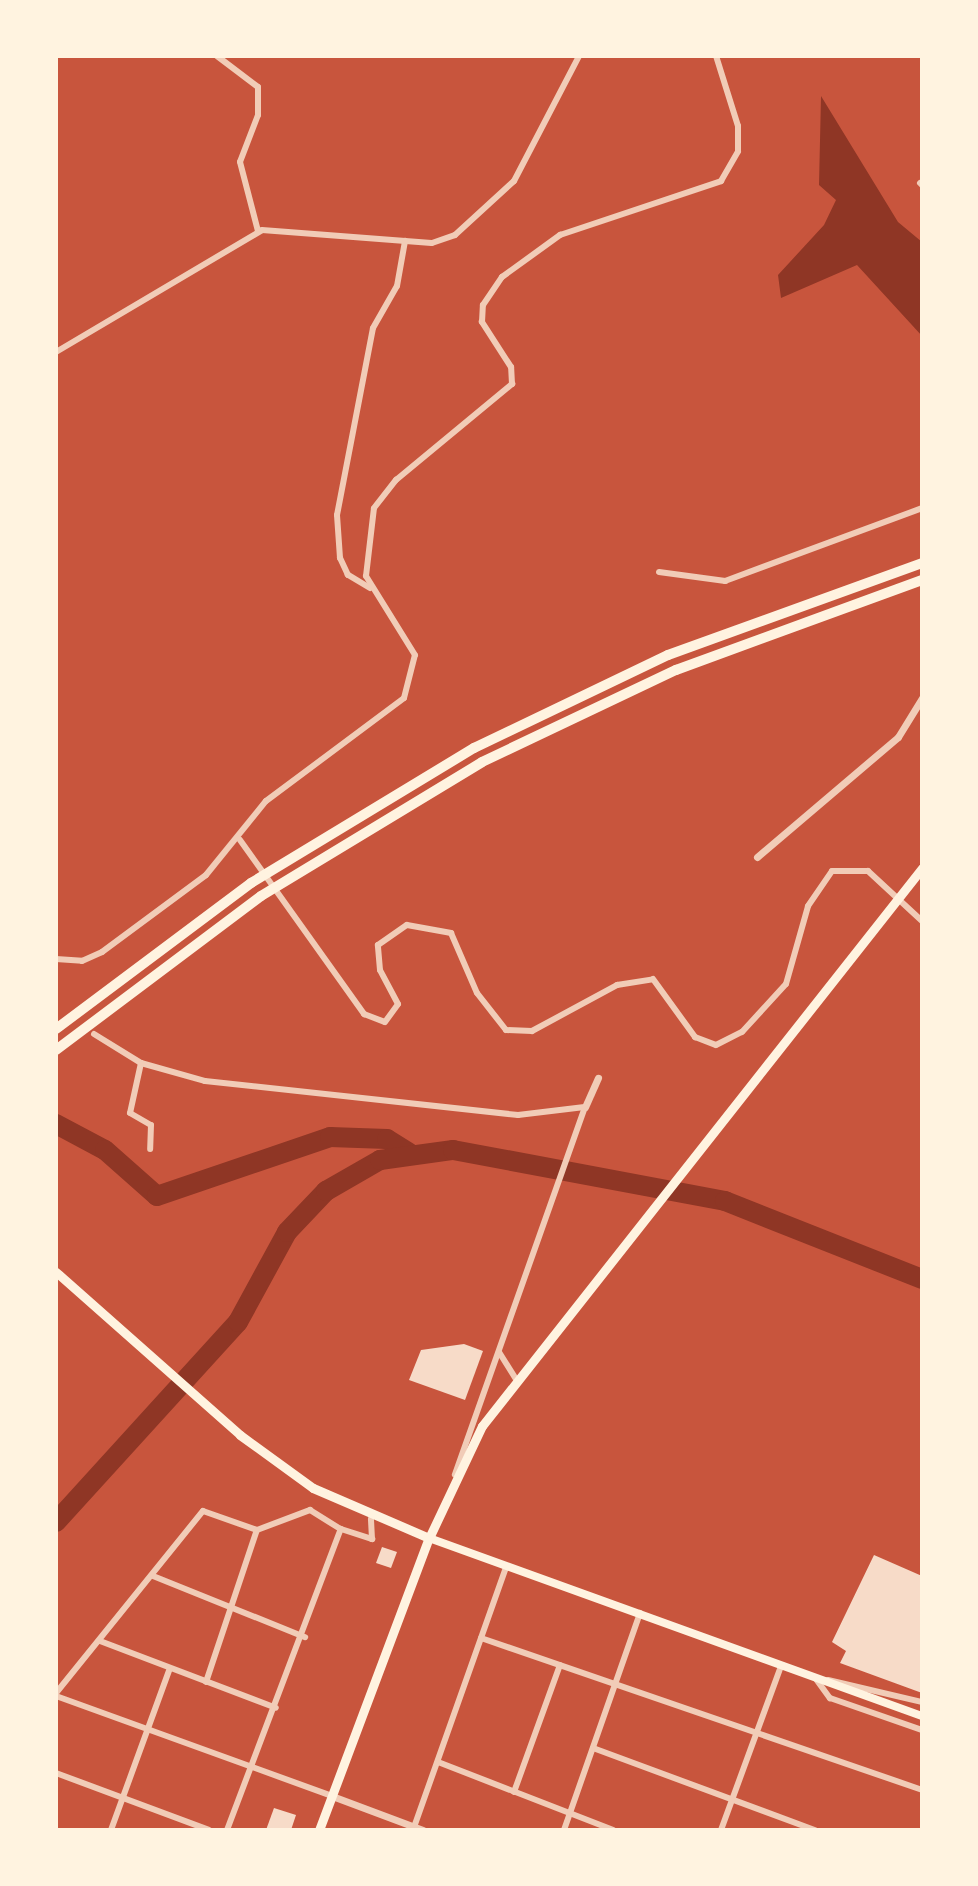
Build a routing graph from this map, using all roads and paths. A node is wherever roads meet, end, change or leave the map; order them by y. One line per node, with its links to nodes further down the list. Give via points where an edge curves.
1 (217, 56): 4 (street, via 258,87 258,115 240,162)
2 (579, 56): 5 (street, via 514,181 455,235)
3 (716, 56): 11 (street, via 738,126 734,164 703,192 560,235 496,285 482,322 511,367 512,384 383,495 365,542)
4 (258, 231): 5 (street); 6 (street)
5 (405, 241): 11 (street, via 397,286 373,328 337,515 340,558 348,575)
6 (56, 352)
7 (922, 508): 9 (street, via 737,578)
8 (922, 563): 19 (highway, via 668,655 474,748 251,883)
9 (659, 572)
10 (922, 580): 21 (highway, via 676,670 482,762 261,896)
11 (370, 588): 13 (street, via 413,648 411,689 363,733 266,801)
12 (922, 698): 14 (street, via 898,737)
13 (240, 840): 16 (street, via 371,1019 392,1021 397,1011 378,964 380,940 393,928 430,925 451,933 477,993 506,1030 532,1031 617,985 653,979 695,1037 716,1045 742,1032 786,984 808,906 824,877 854,866); 18 (street, via 206,875 102,952 82,961)
14 (757, 857)
15 (922, 868): 16 (main road)
16 (898, 898): 17 (street); 28 (main road)
17 (922, 921)
18 (56, 959)
19 (56, 1029)
20 (94, 1034): 22 (street)
21 (56, 1050)
22 (141, 1063): 24 (street, via 254,1089 464,1110 549,1115); 25 (street, via 130,1113 151,1125)
23 (598, 1078): 24 (street)
24 (585, 1107): 27 (street)
25 (150, 1149)
26 (56, 1272): 30 (main road, via 240,1435)
27 (499, 1352): 28 (street); 29 (street)
28 (516, 1379): 29 (main road)
29 (454, 1476): 33 (main road)
30 (371, 1519): 31 (street, via 372,1539); 33 (main road)
31 (341, 1529): 32 (street, via 310,1510); 38 (street)
32 (257, 1530): 35 (street, via 203,1511); 36 (street)
33 (429, 1538): 34 (main road); 60 (main road)
34 (506, 1567): 37 (main road); 39 (street)
35 (153, 1576): 36 (street); 40 (street)
36 (231, 1608): 38 (street); 45 (street)
37 (640, 1613): 42 (main road); 46 (street)
38 (305, 1637): 49 (street)
39 (481, 1638): 41 (street); 55 (street)
40 (100, 1641): 43 (street); 47 (street)
41 (560, 1665): 46 (street); 59 (street)
42 (781, 1666): 44 (main road); 53 (street)
43 (170, 1668): 45 (street); 51 (street)
44 (816, 1679): 48 (street); 50 (main road); 52 (street, via 830,1698)
45 (206, 1682): 49 (street)
46 (615, 1685): 53 (street); 54 (street)
47 (56, 1695): 51 (street)
48 (922, 1702)
49 (276, 1708): 56 (street)
50 (922, 1716)
51 (148, 1729): 56 (street); 61 (street)
52 (922, 1730)
53 (757, 1733): 58 (street); 62 (street)
54 (593, 1748): 62 (street); 63 (street)
55 (438, 1762): 59 (street); 64 (street)
56 (252, 1767): 60 (street); 67 (street)
57 (56, 1773): 61 (street)
58 (922, 1790)
59 (514, 1792): 63 (street)
60 (332, 1796): 64 (street); 68 (main road)
61 (122, 1798): 65 (street); 66 (street)
62 (732, 1799): 71 (street); 72 (street)
63 (569, 1814): 69 (street); 70 (street)
64 (417, 1829)
65 (111, 1830)
66 (209, 1830)
67 (227, 1830)
68 (319, 1830)
69 (564, 1830)
70 (613, 1830)
71 (721, 1830)
72 (815, 1830)

